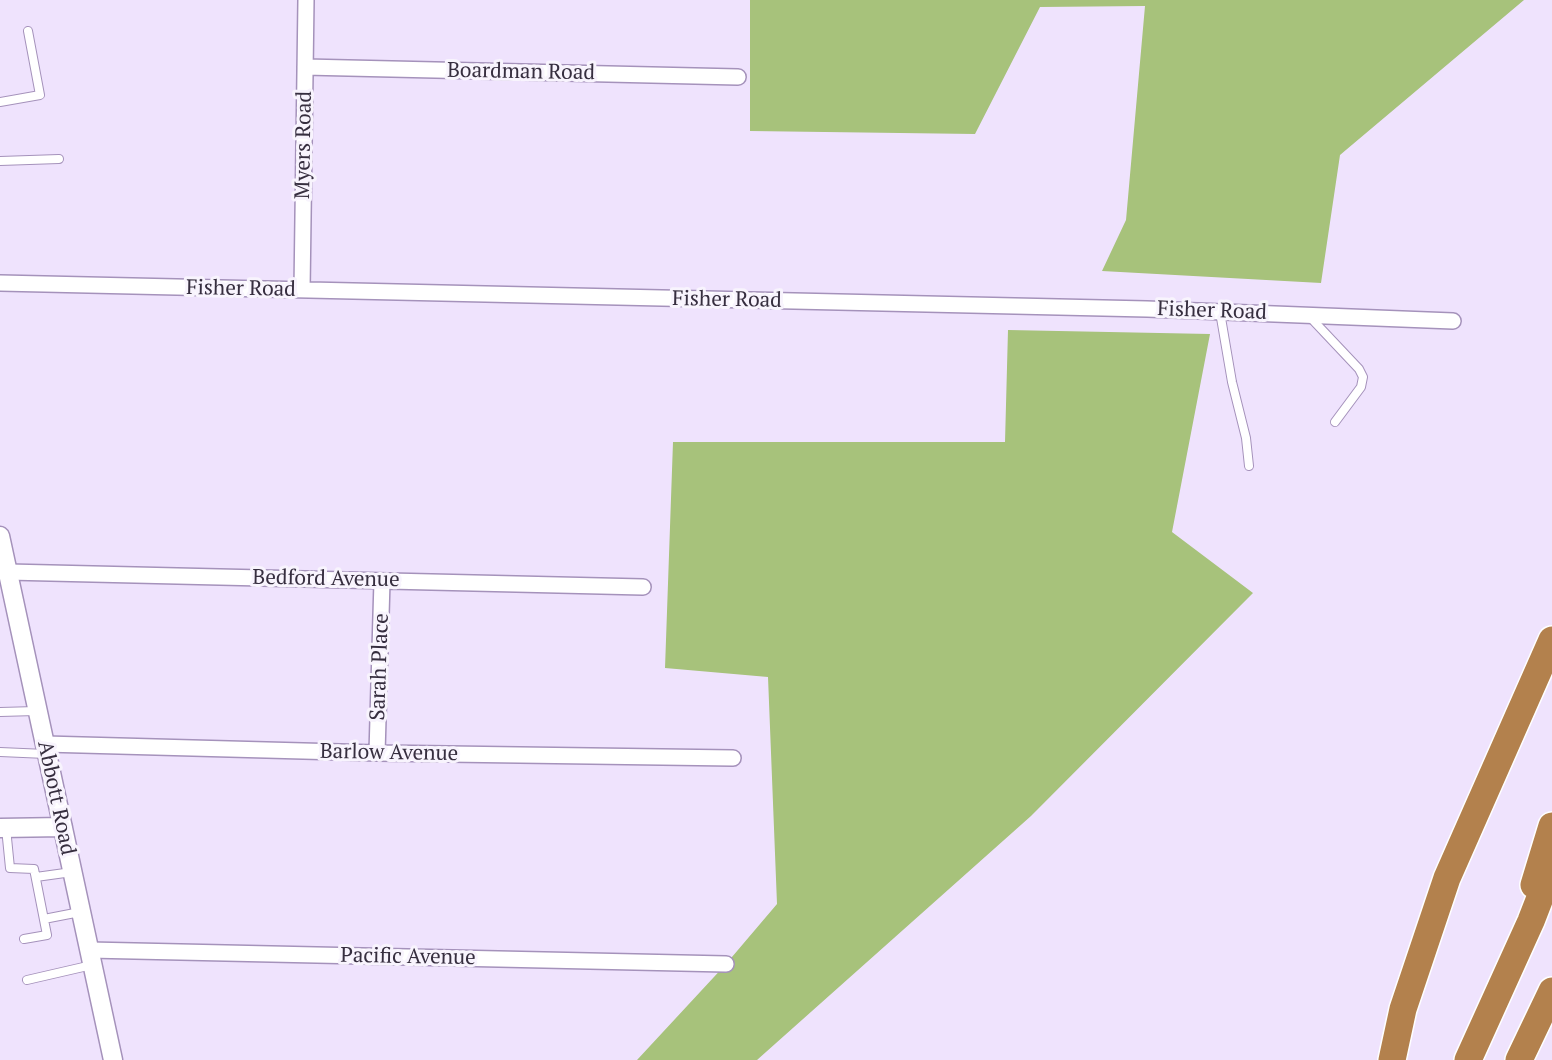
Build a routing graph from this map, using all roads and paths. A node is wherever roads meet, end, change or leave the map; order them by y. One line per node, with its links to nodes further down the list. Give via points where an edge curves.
1 (306, 0): 3 (street, Myers Road)
2 (28, 31): 5 (lane, via 40,95)
3 (305, 67): 4 (street, Boardman Road); 9 (street, Myers Road)
4 (738, 77)
5 (0, 102)
6 (59, 159): 7 (lane)
7 (0, 161)
8 (0, 283): 9 (street, Fisher Road)
9 (302, 290): 10 (street, Fisher Road)
10 (1220, 312): 11 (street, Fisher Road); 14 (lane)
11 (1308, 315): 12 (street, Fisher Road); 13 (lane, via 1363,377 1361,387)
12 (1453, 321)
13 (1335, 422)
14 (1250, 466)
15 (0, 536): 16 (street, Abbott Road)
16 (6, 578): 17 (street, Bedford Avenue); 20 (street, Abbott Road)
17 (382, 580): 18 (street, Bedford Avenue); 24 (street, Sarah Place)
18 (644, 587)
19 (1552, 640): 42 (highway, via 1447,878 1406,1000)
20 (38, 711): 21 (lane); 22 (street, Abbott Road)
21 (0, 712)
22 (46, 749): 23 (lane); 24 (street, Barlow Avenue); 27 (street, Abbott Road)
23 (0, 752)
24 (377, 753): 25 (street, Barlow Avenue)
25 (733, 758)
26 (1552, 826): 34 (highway, via 1532,891)
27 (63, 827): 28 (street); 30 (street, Abbott Road)
28 (3, 828): 31 (lane, via 10,868 34,869)
29 (1552, 867): 34 (highway)
30 (72, 872): 31 (lane); 32 (street, Abbott Road)
31 (36, 877): 33 (lane)
32 (81, 912): 33 (lane); 36 (street, Abbott Road)
33 (44, 919): 35 (lane, via 47,935)
34 (1532, 921): 43 (highway)
35 (24, 939)
36 (91, 957): 37 (street, Pacific Avenue); 38 (lane); 41 (street, Abbott Road)
37 (726, 964)
38 (27, 980)
39 (1552, 991): 44 (highway)
40 (1552, 1017): 45 (highway)
41 (112, 1060)
42 (1392, 1060)
43 (1468, 1060)
44 (1519, 1060)
45 (1532, 1060)

